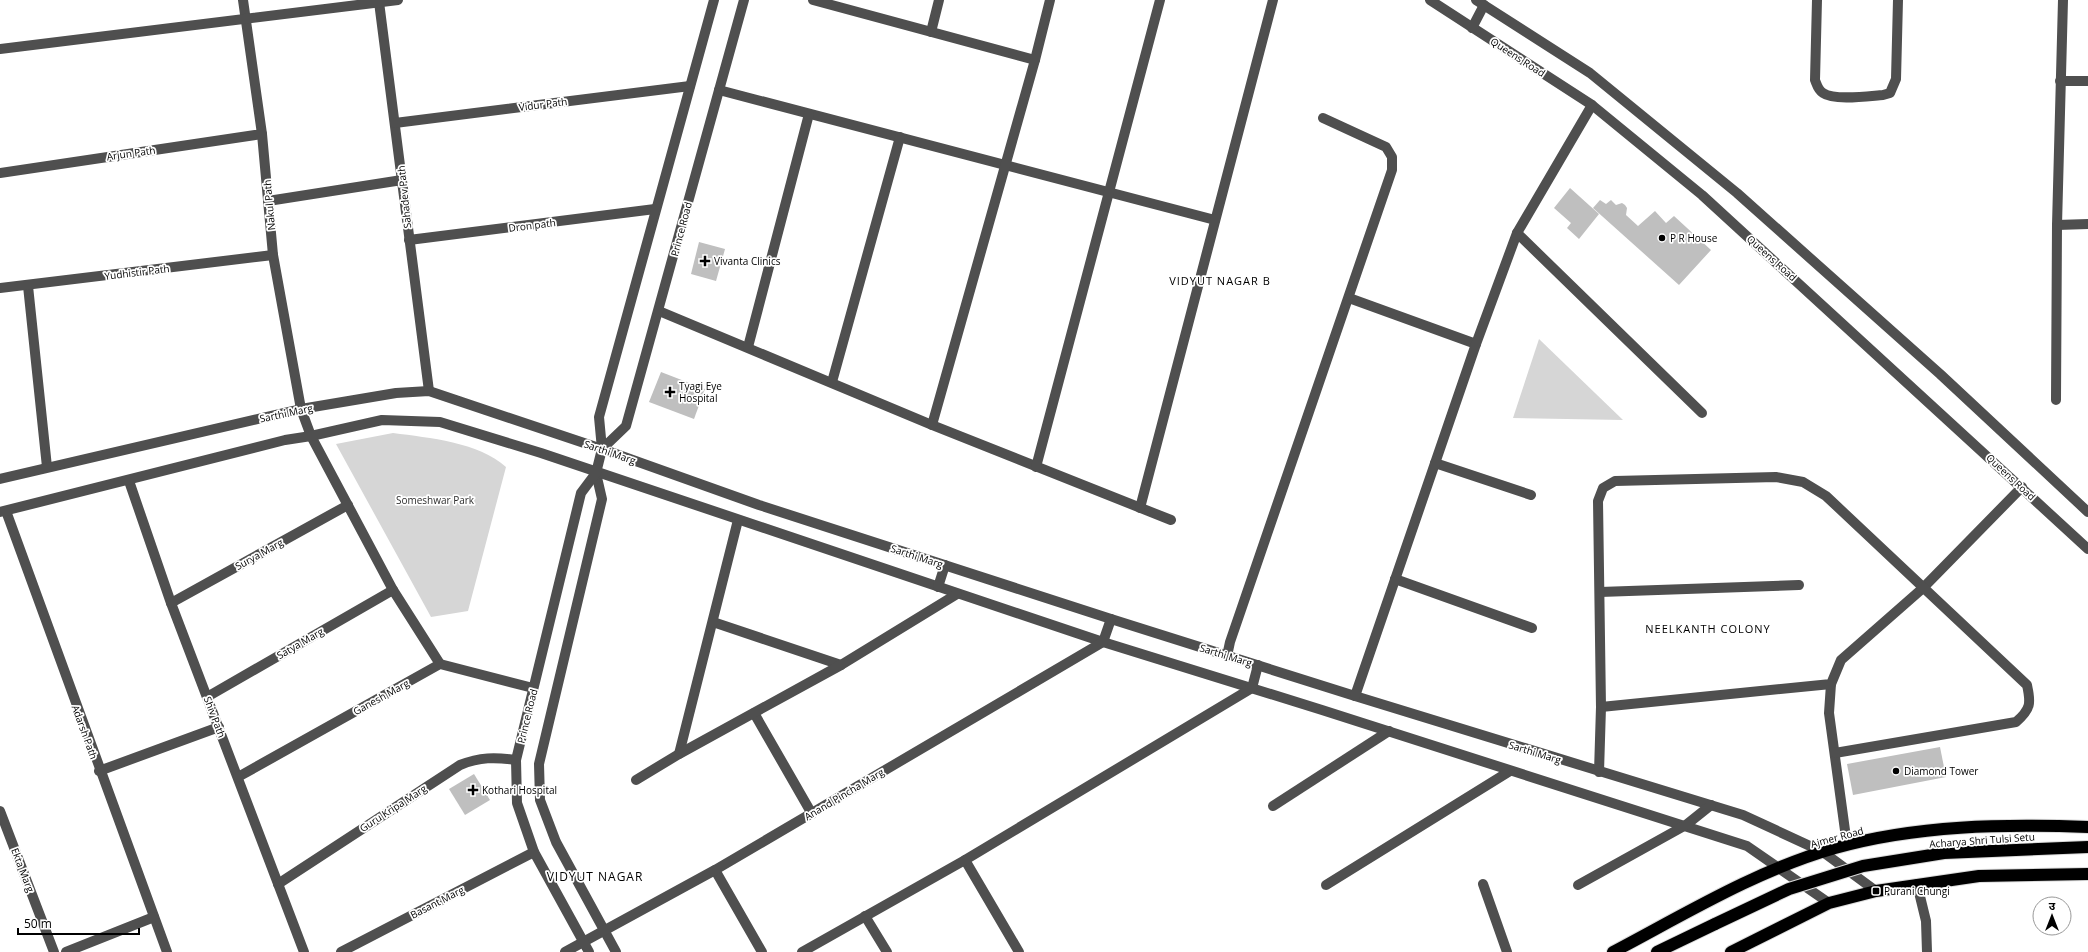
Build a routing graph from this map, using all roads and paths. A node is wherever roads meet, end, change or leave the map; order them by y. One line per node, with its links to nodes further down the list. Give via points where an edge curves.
1 (243, 0): 16 (street, Nakul Path)
2 (398, 0): 14 (street)
3 (714, 0): 23 (street, Prince Road)
4 (744, 0): 24 (street, Prince Road)
5 (813, 0): 18 (street)
6 (939, 0): 18 (street)
7 (1050, 0): 20 (street)
8 (1160, 0): 34 (street)
9 (1273, 0): 37 (street)
10 (1430, 0): 17 (street, Queens Road)
11 (1817, 0): 12 (street, via 1815,80 1824,94 1833,97 1883,96 1890,93 1896,79)
12 (1898, 0)
13 (2063, 0): 21 (street)
14 (379, 2): 16 (street); 28 (street, Sahadev Path)
15 (1480, 3): 17 (street); 68 (street, via 1590,73 1737,193 1940,374)
16 (246, 18): 19 (street); 29 (street, Nakul Path)
17 (1472, 28): 25 (street, Queens Road)
18 (931, 32): 20 (street)
19 (0, 49)
20 (1035, 60): 31 (street)
21 (2060, 81): 22 (street); 39 (street)
22 (2088, 81)
23 (690, 86): 28 (street, Vidur Path); 36 (street, Prince Road)
24 (720, 90): 26 (street); 46 (street, Prince Road)
25 (1592, 105): 40 (street); 63 (street, Queens Road, via 1702,195)
26 (809, 114): 30 (street); 48 (street)
27 (1324, 118): 45 (street, via 1386,147 1392,157 1392,170)
28 (395, 122): 33 (street, Sahadev Path)
29 (262, 134): 32 (street, Arjun Path); 35 (street, Nakul Path)
30 (900, 137): 31 (street); 49 (street)
31 (1006, 165): 34 (street); 54 (street)
32 (0, 173)
33 (402, 180): 35 (street); 41 (street, Sahadev Path)
34 (1110, 191): 37 (street); 59 (street)
35 (268, 200): 42 (street, Nakul Path)
36 (655, 209): 41 (street, Dron path); 56 (street, Prince Road, via 599,417)
37 (1215, 220): 66 (street)
38 (2088, 224): 39 (street)
39 (2057, 225): 51 (street)
40 (1517, 234): 47 (street); 53 (street)
41 (409, 240): 50 (street, Sahadev Path)
42 (273, 255): 43 (street, Yudhistir Path); 52 (street, Nakul Path)
43 (28, 286): 44 (street, Yudhistir Path); 58 (street)
44 (0, 288)
45 (1349, 298): 47 (street); 85 (street)
46 (659, 311): 48 (street); 56 (street, Prince Road, via 626,426)
47 (1476, 344): 57 (street)
48 (748, 347): 49 (street)
49 (832, 382): 54 (street)
50 (428, 391): 52 (street, Sarthi Marg, via 396,393); 56 (street, Sarthi Marg)
51 (2056, 400)
52 (301, 409): 55 (street, Nakul Path); 58 (street, Sarthi Marg)
53 (1702, 413)
54 (932, 425): 59 (street)
55 (312, 436): 60 (street, via 382,420 440,422); 62 (street, via 285,440); 65 (street, Nakul Path)
56 (602, 449): 60 (street, Prince Road); 72 (street, Sarthi Marg, via 759,505)
57 (1436, 463): 64 (street); 73 (street)
58 (47, 467): 61 (street, Sarthi Marg)
59 (1036, 467): 66 (street)
60 (596, 473): 69 (street); 90 (street, Prince Road, via 581,493); 129 (street, Prince Road, via 602,499 539,764 540,800 556,842)
61 (0, 479)
62 (129, 481): 67 (street); 80 (street, Shiv Path)
63 (2022, 487): 71 (street, Queens Road); 76 (street)
64 (1531, 495)
65 (348, 505): 77 (street, Nakul Path); 80 (street, Surya Marg)
66 (1140, 508): 70 (street)
67 (3, 512): 102 (street, Adarsh Path)
68 (2088, 512)
69 (738, 520): 75 (street); 82 (street)
70 (1171, 520)
71 (2088, 549)
72 (945, 566): 75 (street); 81 (street, Sarthi Marg)
73 (1395, 579): 83 (street); 92 (street)
74 (1800, 585): 78 (street)
75 (938, 587): 79 (street)
76 (1923, 588): 78 (street, via 1826,496 1803,482 1776,477 1615,480 1603,488 1598,501); 89 (street, via 1841,660); 98 (street, via 2027,685 2030,699 2027,713 2016,722)
77 (393, 590): 86 (street, Nakul Path); 93 (street, Satya Marg)
78 (1600, 592): 94 (street)
79 (957, 594): 84 (street); 87 (street)
80 (171, 603): 93 (street, Shiv Path)
81 (1111, 619): 84 (street); 85 (street, Sarthi Marg)
82 (713, 622): 87 (street); 99 (street)
83 (1532, 628)
84 (1103, 642): 91 (street); 109 (street, Anand Pincha Marg)
85 (1227, 656): 88 (street, Sarthi Marg)
86 (440, 664): 90 (street); 104 (street, Ganesh Marg)
87 (841, 665): 95 (street)
88 (1258, 665): 91 (street); 92 (street, Sarthi Marg)
89 (1831, 684): 94 (street); 98 (street, via 1828,713)
90 (534, 688): 100 (street, Prince Road)
91 (1252, 688): 97 (street); 116 (street)
92 (1355, 696): 103 (street, Sarthi Marg)
93 (207, 697): 96 (street, Shiv Path)
94 (1601, 707): 103 (street)
95 (754, 713): 99 (street); 109 (street)
96 (219, 727): 102 (street); 104 (street, Shiv Path)
97 (1389, 731): 101 (street); 107 (street)
98 (1835, 753): 112 (street)
99 (679, 754): 105 (street)
100 (516, 760): 114 (street, Prince Road, via 517,803); 120 (street, Guru Kripa Marg, via 493,756 476,758 460,765)
101 (1510, 770): 110 (street); 123 (street)
102 (99, 771): 128 (street, Adarsh Path)
103 (1599, 772): 106 (street, Sarthi Marg)
104 (238, 777): 120 (street, Shiv Path)
105 (636, 780)
106 (1711, 805): 110 (street); 115 (street, Sarthi Marg, via 1763,823)
107 (1273, 806)
108 (0, 811): 131 (street, Ekta Marg)
109 (812, 814): 118 (street, Anand Pincha Marg)
110 (1686, 825): 117 (street, via 1747,846); 124 (street)
111 (2088, 827): 112 (highway, Ajmer Road, via 2026,825 1925,830)
112 (1847, 845): 115 (highway, Ajmer Road)
113 (2088, 847): 145 (highway, Acharya Shri Tulsi Setu, bridge, via 1944,853 1863,866 1789,889)
114 (534, 852): 130 (street, Prince Road); 135 (street, Basant Marg)
115 (1822, 852): 117 (highway, Ajmer Road); 125 (street, Sarthi Marg)
116 (966, 860): 127 (street); 142 (street)
117 (1778, 869): 126 (street); 144 (highway, Ajmer Road, via 1736,887)
118 (715, 870): 129 (street, Anand Pincha Marg); 139 (street)
119 (2088, 874): 122 (highway, via 1979,876)
120 (278, 884): 134 (street, Shiv Path)
121 (1483, 884): 143 (street)
122 (1917, 884): 125 (highway); 147 (street, via 1926,921)
123 (1326, 885)
124 (1578, 886)
125 (1876, 891): 126 (highway)
126 (1829, 903): 146 (highway)
127 (865, 916): 140 (street); 141 (street)
128 (154, 917): 132 (street); 133 (street, Adarsh Path)
129 (603, 930): 130 (street, Anand Pincha Marg); 138 (street, Prince Road)
130 (583, 942): 136 (street, Anand Pincha Marg); 137 (street, Prince Road)
131 (54, 952)
132 (66, 952)
133 (167, 952)
134 (304, 952)
135 (341, 952)
136 (565, 952)
137 (589, 952)
138 (616, 952)
139 (762, 952)
140 (802, 952)
141 (887, 952)
142 (1019, 952)
143 (1507, 952)
144 (1613, 952)
145 (1657, 952)
146 (1731, 952)
147 (1926, 952)

